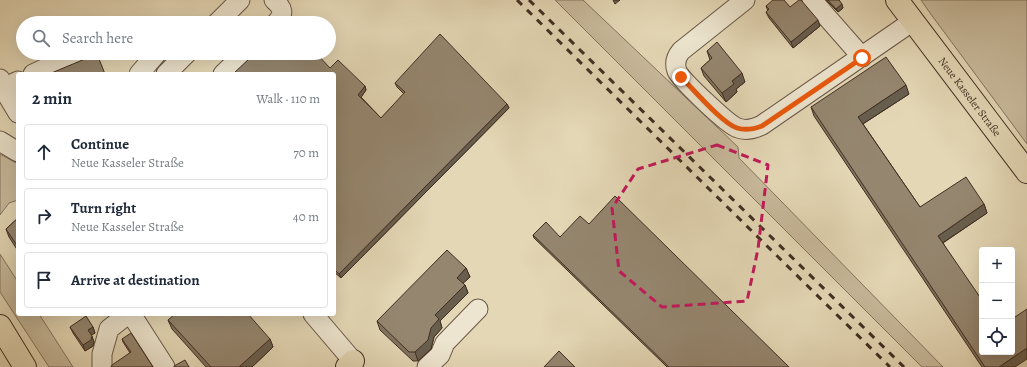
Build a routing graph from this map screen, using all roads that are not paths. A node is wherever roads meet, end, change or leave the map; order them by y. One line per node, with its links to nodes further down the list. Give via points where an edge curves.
1 (240, 0): 6 (street)
2 (274, 0): 7 (street, via 281,6)
3 (744, 0): 9 (street, via 681,51 675,64 681,77 736,128 745,130 762,126)
4 (812, 0): 9 (street)
5 (897, 0): 8 (main road, Neue Kasseler Straße)
6 (224, 16)
7 (282, 16)
8 (913, 21): 9 (street); 22 (main road, Neue Kasseler Straße)
9 (862, 58)
10 (64, 60): 14 (street)
11 (151, 60): 15 (street)
12 (176, 60): 16 (street)
13 (238, 60): 17 (street)
14 (37, 72)
15 (141, 72)
16 (167, 72)
17 (225, 72)
18 (7, 82): 19 (street)
19 (16, 107)
20 (0, 141): 21 (street)
21 (16, 151)
22 (1027, 172)
23 (478, 309): 32 (street, via 445,343 440,355)
24 (127, 316): 30 (street, via 109,329 102,354)
25 (131, 316): 31 (street)
26 (315, 316): 28 (street)
27 (0, 326): 29 (main road)
28 (353, 365)
29 (25, 367)
30 (102, 367)
31 (165, 367)
32 (427, 367)

